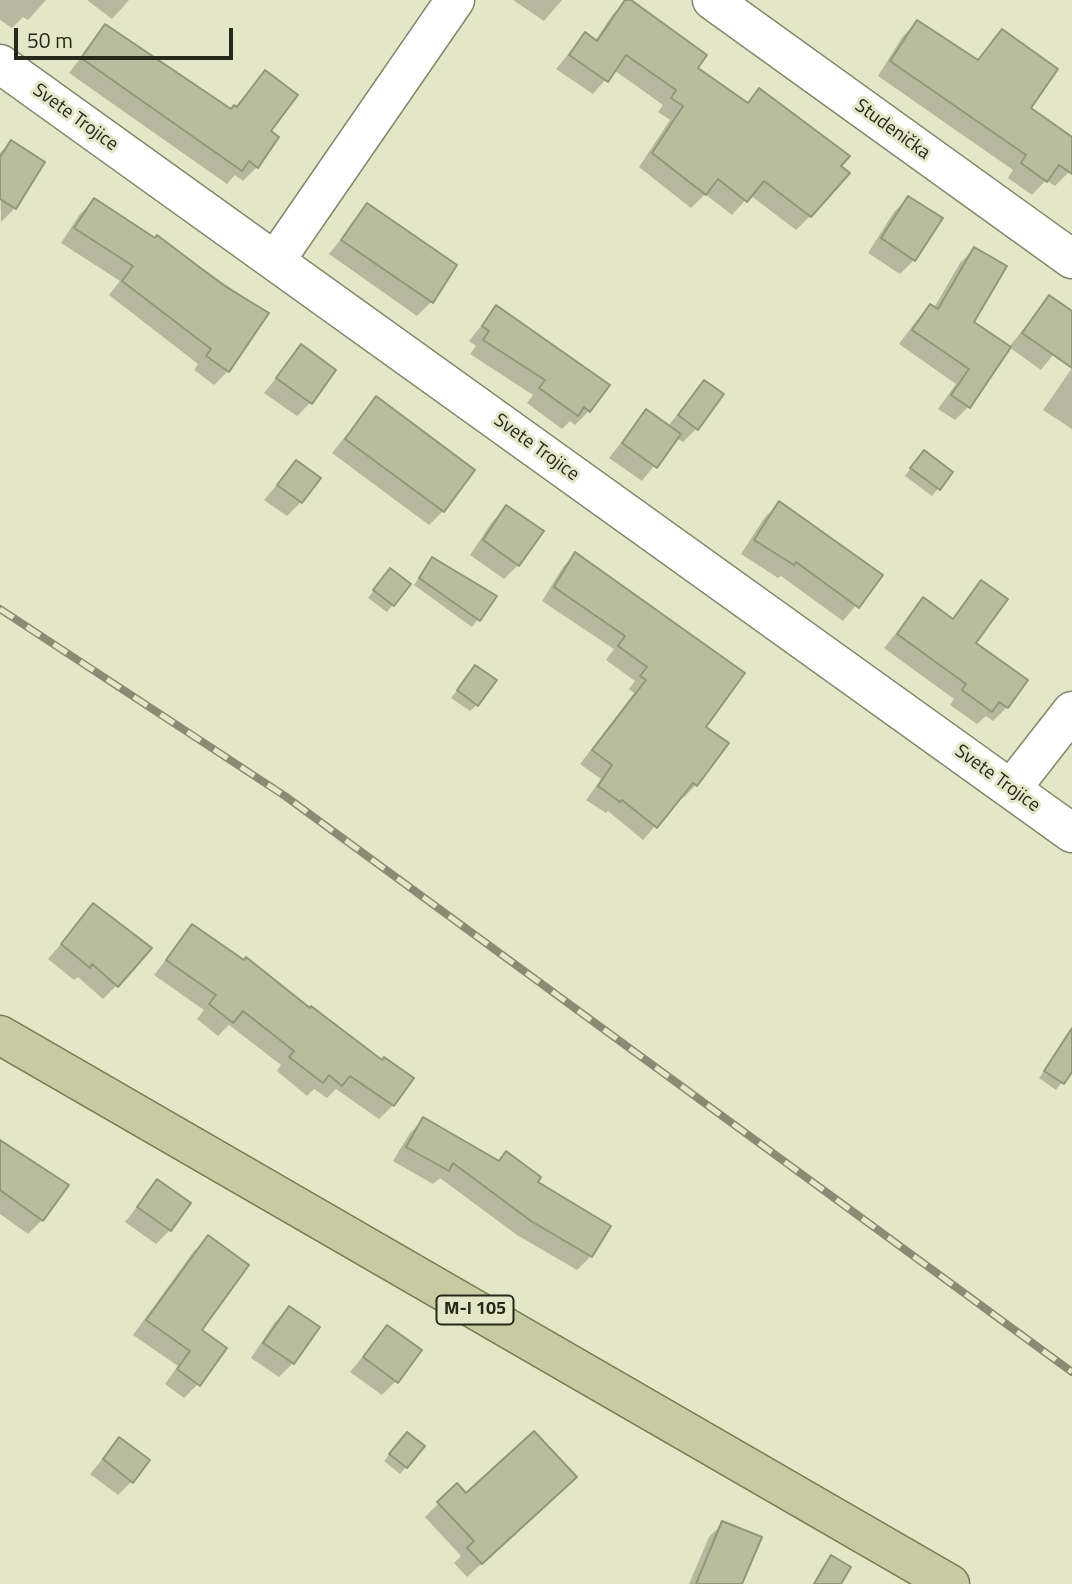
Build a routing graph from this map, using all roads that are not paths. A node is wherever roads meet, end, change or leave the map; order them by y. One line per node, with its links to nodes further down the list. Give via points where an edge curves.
1 (456, 0): 5 (street)
2 (712, 0): 4 (street, Studenička)
3 (0, 64): 5 (street, Svete Trojice)
4 (1072, 260)
5 (275, 261): 7 (street, Svete Trojice)
6 (1072, 710): 7 (street)
7 (1011, 789): 8 (street, Svete Trojice)
8 (1072, 833)
9 (0, 1035): 10 (main road, M-I 105)
10 (950, 1584)

